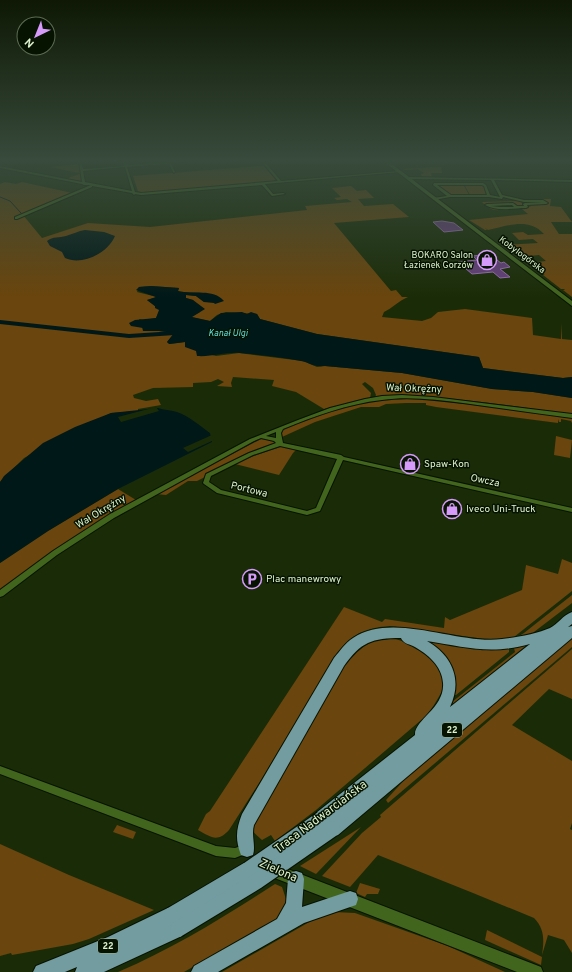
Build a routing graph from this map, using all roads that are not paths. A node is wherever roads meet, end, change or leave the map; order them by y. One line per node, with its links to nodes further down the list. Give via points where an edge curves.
1 (43, 206): 6 (street)
2 (444, 206): 7 (street, Kobylogórska)
3 (490, 206): 5 (street)
4 (526, 206): 5 (street)
5 (516, 207)
6 (16, 218)
7 (572, 304)
8 (572, 416): 9 (street, Wał Okrężny, via 436,399 383,398 352,403 294,421)
9 (281, 428): 10 (street, Wał Okrężny); 11 (street, via 278,433)
10 (262, 437): 11 (street, via 276,440); 14 (street, Wał Okrężny, via 252,440 112,516)
11 (280, 444): 12 (street, Owcza); 12 (street, Portowa, via 251,454 208,475 206,483 220,492 307,513 318,509)
12 (341, 458): 13 (street, Owcza)
13 (572, 510)
14 (0, 594)
15 (572, 617): 17 (main road, Trasa Nadwarciańska / 22)
16 (572, 631): 21 (main road, Trasa Nadwarciańska / 22)
17 (553, 632): 18 (main road, via 518,643 500,645 484,645 403,632); 19 (main road, Trasa Nadwarciańska / 22)
18 (394, 633): 19 (main road, via 418,642 435,654 446,669 450,688 442,709); 22 (main road, via 364,638 342,658 248,820 244,837)
19 (402, 755): 21 (main road, Trasa Nadwarciańska / 22)
20 (0, 770): 22 (street, via 216,851 235,853)
21 (327, 824): 25 (main road, Trasa Nadwarciańska / 22, bridge, via 295,857 241,893)
22 (247, 849): 23 (street, Zielona, via 250,856 264,867)
23 (296, 879): 24 (street, Zielona); 26 (main road, via 294,905)
24 (350, 899): 26 (main road, via 309,912); 30 (street, Zielona)
25 (175, 922): 27 (main road, Trasa Nadwarciańska / 22); 28 (main road, Trasa Nadwarciańska / 22)
26 (283, 925): 29 (main road)
27 (42, 972)
28 (84, 972)
29 (200, 972)
30 (536, 972)

